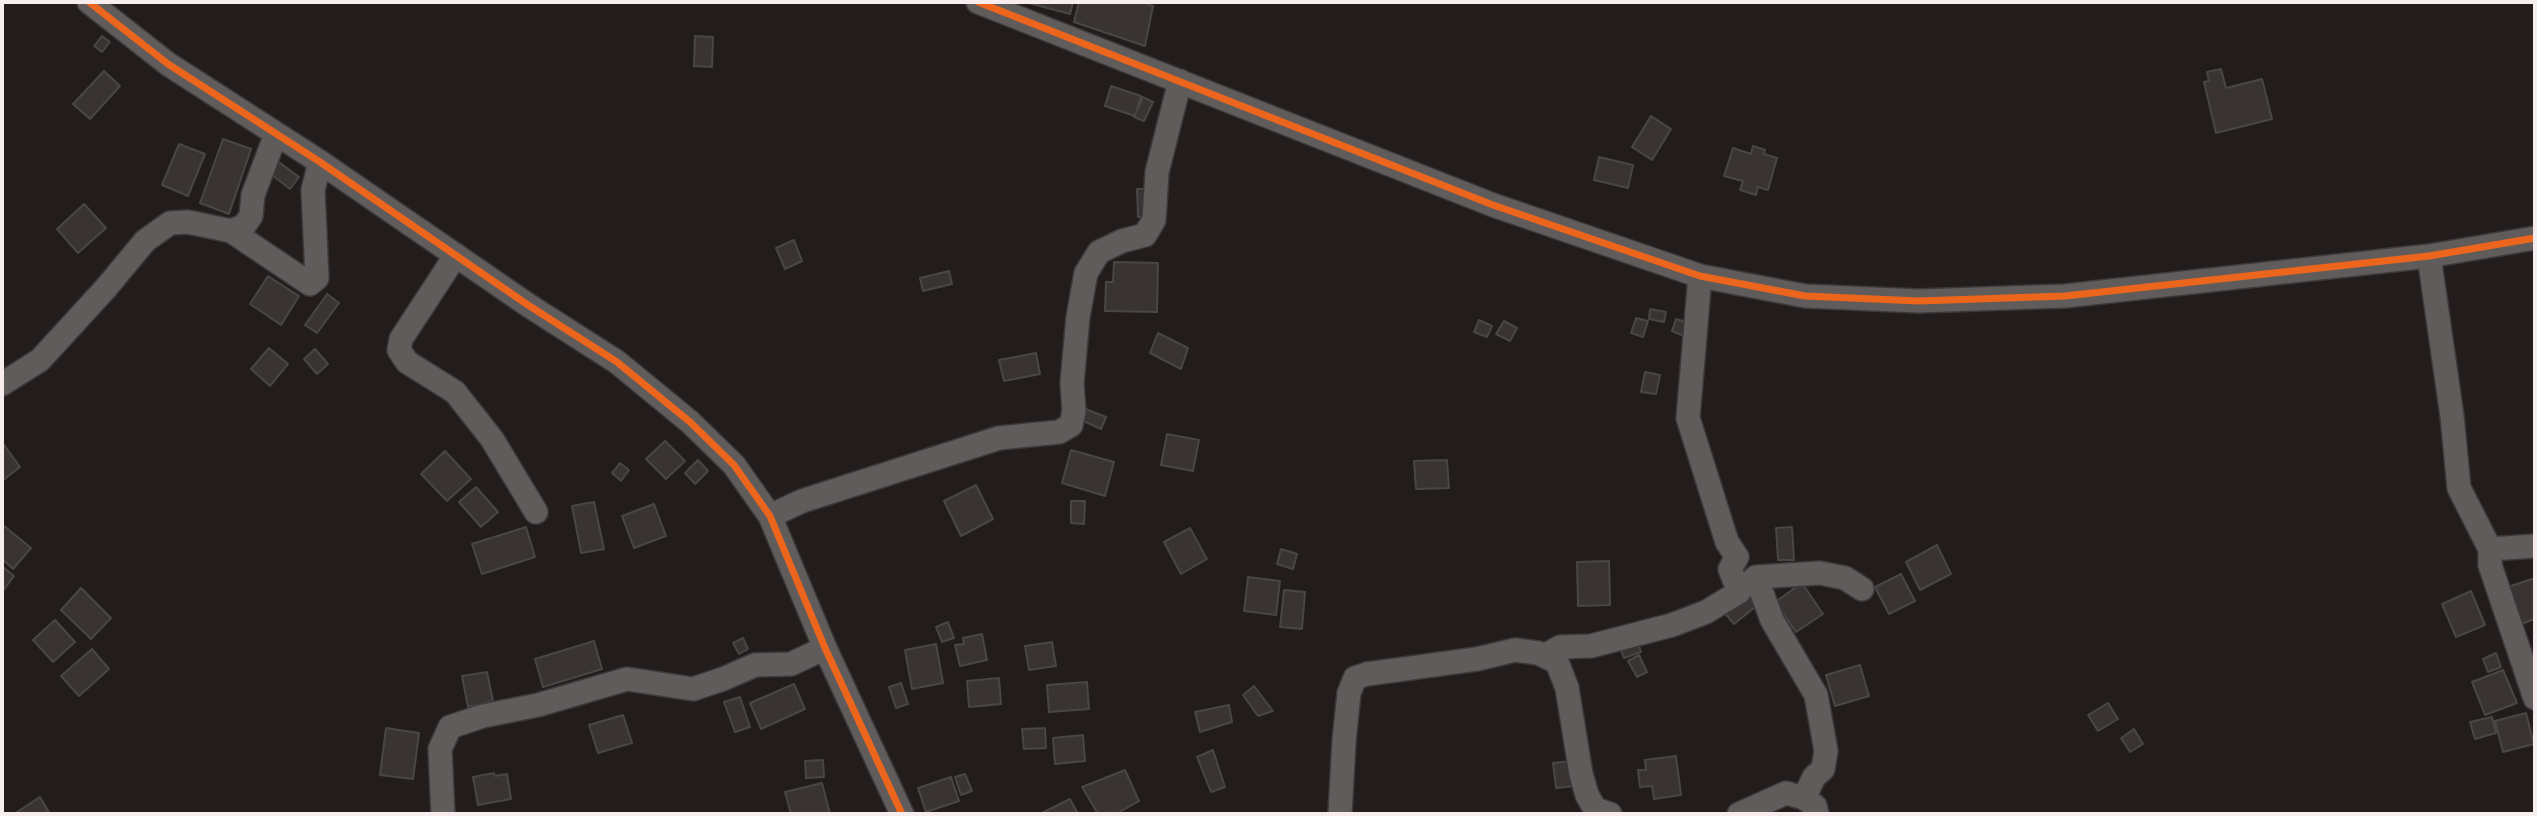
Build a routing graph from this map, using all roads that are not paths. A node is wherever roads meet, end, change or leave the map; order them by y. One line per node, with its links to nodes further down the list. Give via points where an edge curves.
1 (89, 2): 4 (street, via 167,64)
2 (978, 2): 3 (street)
3 (1180, 81): 10 (street, via 1493,205); 13 (street, via 1157,172 1154,220 1145,235 1099,251 1086,274 1078,317 1071,425 1059,432 999,438 802,501)
4 (276, 134): 5 (street); 6 (street, via 262,165 251,216 244,226)
5 (320, 162): 6 (street, via 313,190 317,278 310,284); 8 (street)
6 (231, 231): 11 (street, via 170,223 145,241 40,360)
7 (2535, 238): 9 (street)
8 (456, 254): 12 (street, via 401,339 399,350 407,362 455,392 492,439); 13 (street, via 617,362 690,422 734,465)
9 (2429, 256): 10 (street, via 2065,296 1919,302 1805,296); 15 (street, via 2459,488)
10 (1700, 276): 16 (street, via 1688,418 1727,542 1737,557 1730,569)
11 (2, 384)
12 (536, 512)
13 (770, 516): 18 (street)
14 (2535, 546): 15 (street)
15 (2490, 550): 20 (street, via 2490,565)
16 (1748, 584): 17 (street, via 1820,573 1845,578); 19 (street, via 1706,612 1672,625 1591,646 1560,647); 21 (street, via 1816,695 1826,751 1823,769 1814,778)
17 (1862, 589)
18 (825, 648): 22 (street, via 791,664 755,665 693,689 627,679 450,727 440,749); 23 (street)
19 (1544, 656): 24 (street, via 1515,650 1355,678 1349,693); 25 (street, via 1557,662 1567,688 1587,795 1595,809)
20 (2535, 698)
21 (1810, 806): 26 (street, via 1786,793)
22 (443, 814)
23 (902, 814)
24 (1340, 814)
25 (1611, 814)
26 (1739, 814)

